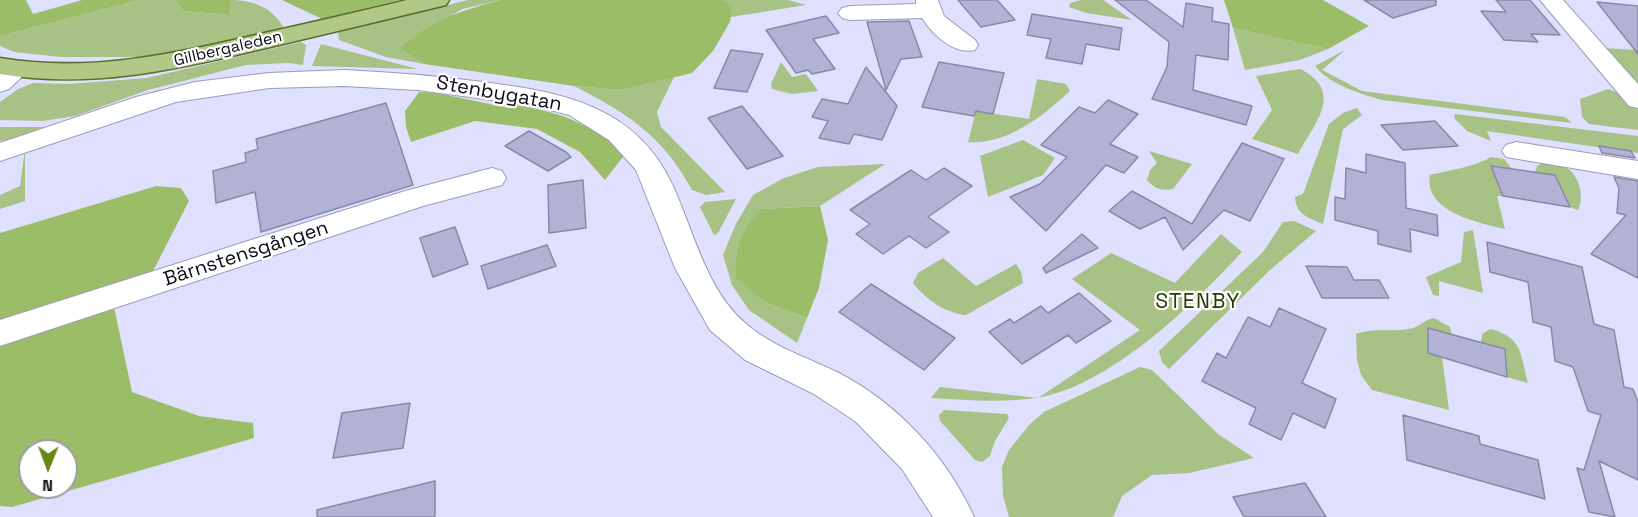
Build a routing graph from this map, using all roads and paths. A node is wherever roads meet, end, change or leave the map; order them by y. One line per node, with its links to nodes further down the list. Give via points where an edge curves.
1 (437, 0): 6 (main road, Gillbergaleden, via 168,63 82,72)
2 (1551, 0): 7 (street)
3 (927, 5): 4 (street); 5 (street, via 938,24)
4 (850, 13)
5 (966, 45)
6 (5, 73)
7 (1638, 100)
8 (1516, 151): 10 (street)
9 (0, 152): 13 (street, Stenbygatan, via 157,99 194,90 284,79 423,81 549,100 579,110 616,132 640,155 658,182 698,283 722,321 746,343 826,384 879,417 914,454)
10 (1638, 170)
11 (492, 178): 12 (street, Bärnstensgången, via 415,198)
12 (0, 333)
13 (954, 517)

